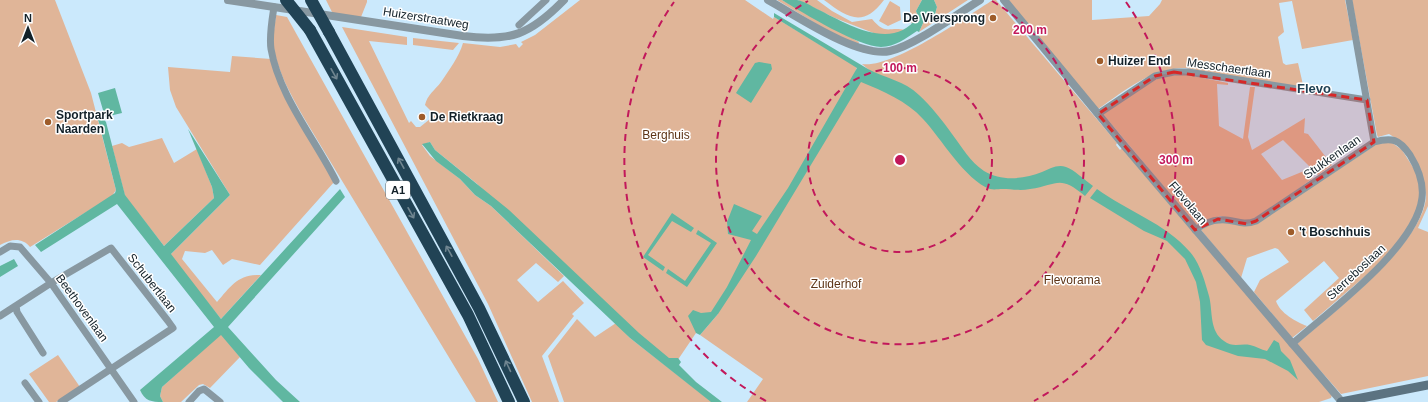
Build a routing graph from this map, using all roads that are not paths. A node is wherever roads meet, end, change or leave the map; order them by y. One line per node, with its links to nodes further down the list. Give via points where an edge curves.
1 (228, 0): 12 (street, Huizerstraatweg)
2 (286, 0): 14 (highway, A1, bridge)
3 (294, 0): 14 (highway, A1, bridge)
4 (311, 0): 15 (highway, A1, bridge)
5 (320, 0): 15 (highway, A1, bridge)
6 (546, 0): 13 (street)
7 (564, 0): 12 (street, Huizerstraatweg, via 551,14 528,29 495,39)
8 (768, 0): 9 (street, via 846,44 879,53 898,49)
9 (980, 0)
10 (1004, 0): 17 (street, Flevolaan)
11 (1349, 0): 16 (street, Stukkenlaan)
12 (274, 7): 19 (street, via 270,41 274,61 302,123)
13 (519, 25)
14 (310, 30): 37 (highway, A1, one-way to 37, via 468,315)
15 (329, 32): 38 (highway, A1, one-way to 15, via 479,308)
16 (1367, 100): 17 (street, Messchaertlaan, via 1188,72 1174,72 1155,76); 18 (street, Stukkenlaan)
17 (1098, 114): 20 (street, Flevolaan)
18 (1374, 142): 20 (street, Stukkenlaan, via 1256,221 1247,224 1218,220); 25 (street, Sterreboslaan, via 1387,138 1395,140 1405,149 1418,168 1422,187 1420,209 1411,228 1390,256)
19 (336, 181)
20 (1195, 230): 25 (street, Flevolaan)
21 (0, 252): 22 (street, Beethovenlaan, via 10,246 20,247)
22 (51, 283): 23 (street); 27 (street, Beethovenlaan); 27 (street, Schubertlaan, via 111,248 173,328)
23 (16, 306): 24 (street); 26 (street, via 17,312)
24 (0, 316)
25 (1292, 344): 39 (street, Flevolaan)
26 (43, 353)
27 (112, 370): 33 (street); 34 (street, Beethovenlaan)
28 (25, 383): 32 (street)
29 (1428, 385): 30 (main road)
30 (1384, 395): 31 (main road); 40 (main road)
31 (1357, 401): 39 (main road)
32 (39, 402)
33 (62, 402)
34 (134, 402)
35 (188, 402): 36 (street, via 199,391 204,390)
36 (220, 402)
37 (509, 402)
38 (524, 402)
39 (1342, 402)
40 (1373, 402)

